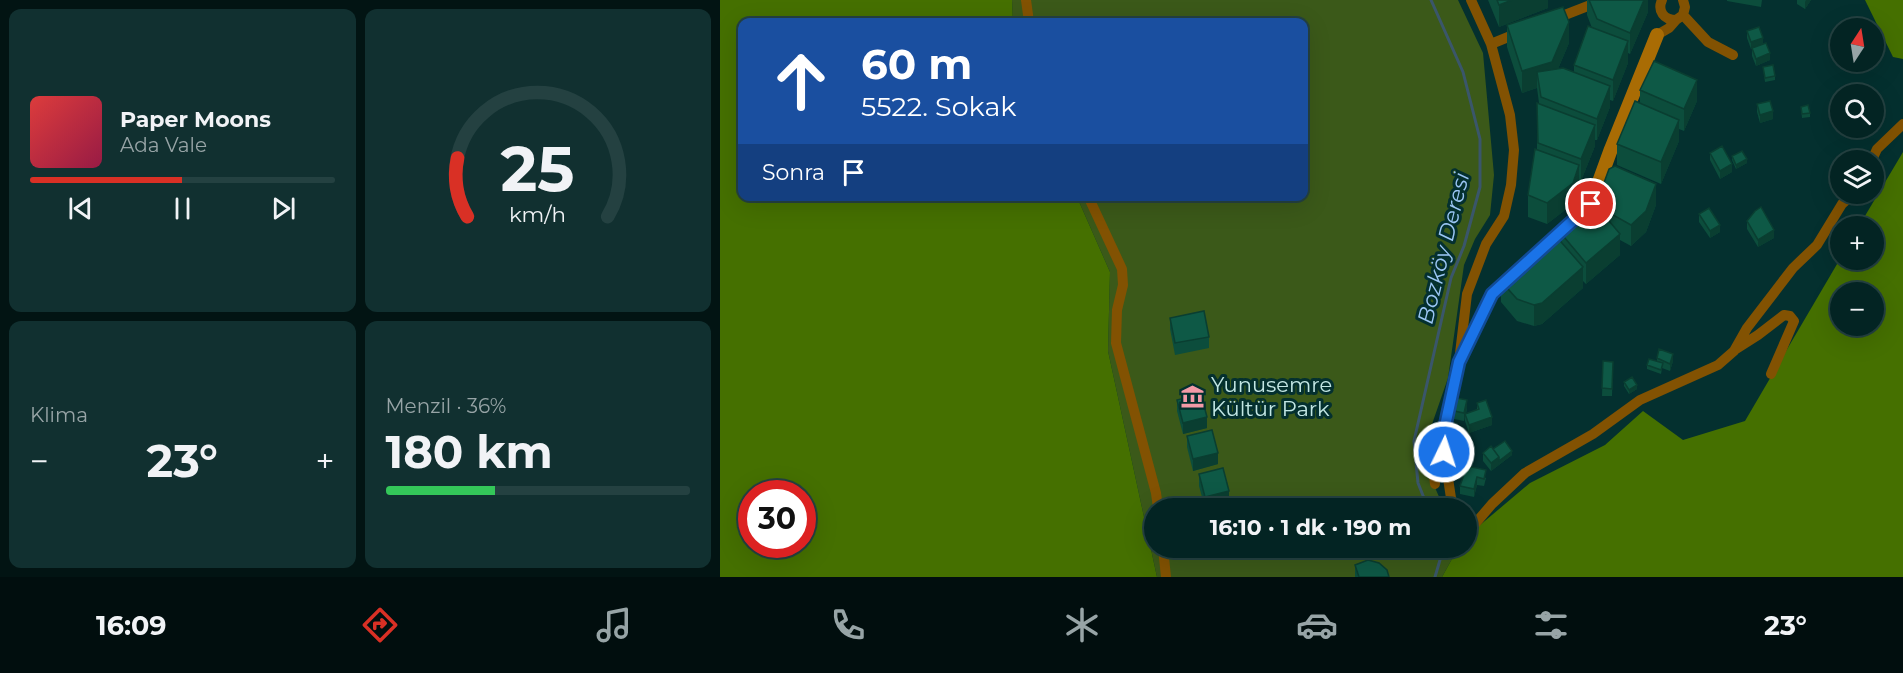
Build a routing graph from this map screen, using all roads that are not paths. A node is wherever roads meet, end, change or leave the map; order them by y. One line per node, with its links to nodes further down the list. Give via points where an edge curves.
1 (1026, 0): 8 (street)
2 (1471, 0): 12 (street)
3 (1603, 0): 9 (street)
4 (1660, 0): 6 (street)
5 (1683, 0): 7 (street, via 1685,7)
6 (1664, 17): 7 (street); 11 (street)
7 (1679, 17): 11 (street); 13 (street, via 1708,42)
8 (1028, 18)
9 (1547, 22)
10 (1524, 30): 12 (street)
11 (1657, 35): 18 (street)
12 (1491, 44): 21 (street, via 1510,115 1514,150 1504,216 1486,244 1467,294)
13 (1733, 55)
14 (1903, 124): 15 (street)
15 (1877, 150)
16 (1090, 201): 25 (street, via 1122,269 1116,343)
17 (1842, 204): 20 (street, via 1817,245 1793,268)
18 (1587, 208)
19 (1516, 272): 21 (street, via 1492,294)
20 (1734, 351): 22 (street, via 1784,315 1790,316 1794,321); 27 (street, via 1718,365 1640,400 1593,434 1525,473)
21 (1459, 362): 23 (street)
22 (1771, 374)
23 (1445, 426): 24 (street, via 1435,443 1432,460); 26 (street, via 1444,452)
24 (1435, 484)
25 (1157, 498)
26 (1451, 498)
27 (1477, 522)
28 (1164, 558): 29 (street)
29 (1166, 577)

